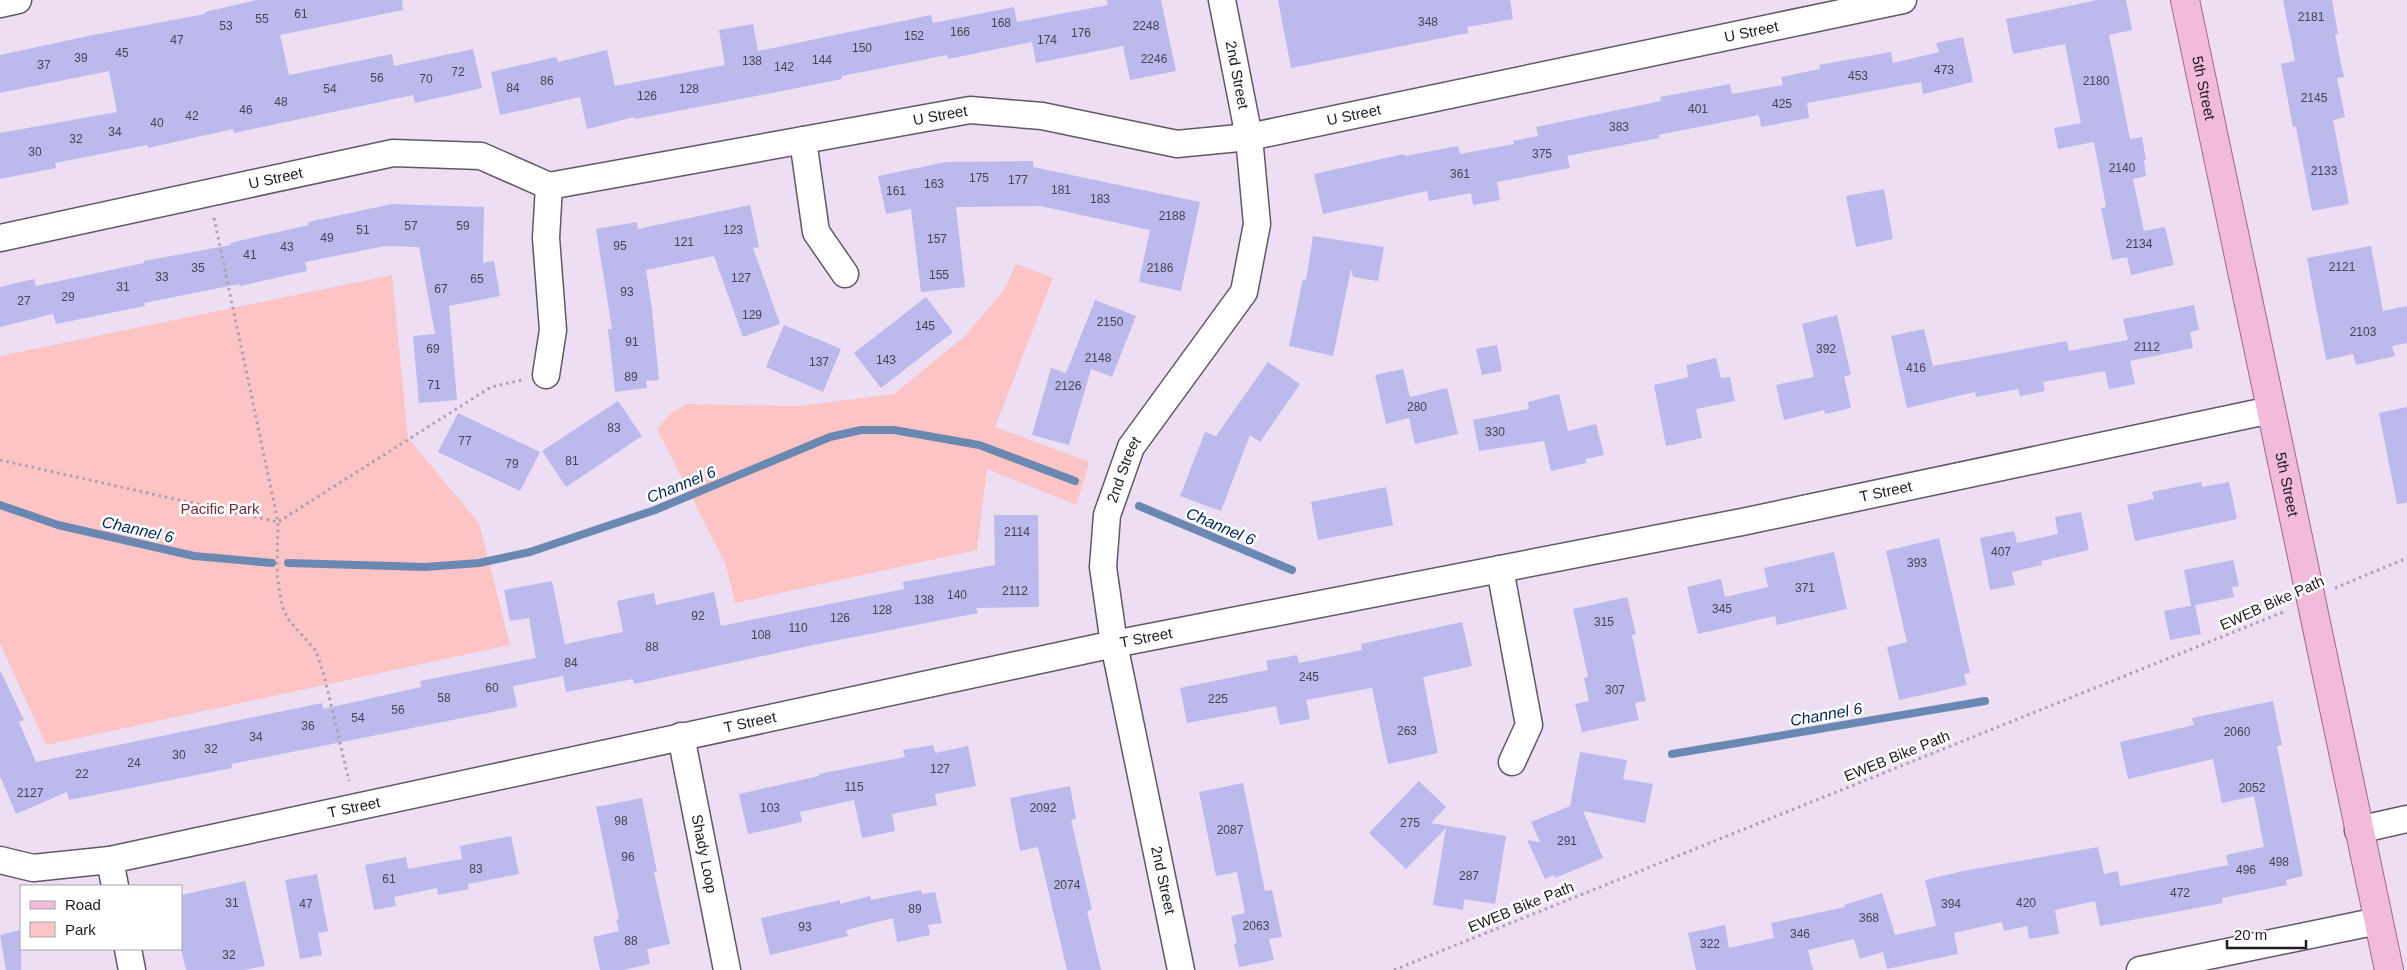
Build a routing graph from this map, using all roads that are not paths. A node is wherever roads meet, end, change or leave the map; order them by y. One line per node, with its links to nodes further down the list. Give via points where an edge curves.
1 (18, 0): 5 (street)
2 (1222, 0): 6 (street, 2nd Street)
3 (1903, 0): 6 (street, U Street)
4 (2185, 0): 12 (main road, 5th Street)
5 (0, 4)
6 (1249, 137): 7 (street, U Street, via 1177,144 1042,116 970,110); 14 (street, 2nd Street, via 1256,224 1244,292 1131,448 1107,515 1103,567)
7 (802, 140): 8 (street, U Street); 10 (street, via 816,232)
8 (549, 186): 9 (street, U Street, via 481,156 393,153); 11 (street, via 546,238 554,330)
9 (0, 238)
10 (845, 274)
11 (546, 375)
12 (2271, 410): 13 (street, T Street, via 1742,522); 18 (main road, 5th Street)
13 (1500, 569): 14 (street, T Street); 16 (street, via 1529,725)
14 (1114, 644): 15 (street, T Street); 26 (street, 2nd Street)
15 (680, 736): 20 (street, T Street); 25 (street, Shady Loop)
16 (1512, 762)
17 (2407, 820): 18 (street)
18 (2358, 830): 22 (main road, 5th Street)
19 (0, 860): 20 (street, T Street, via 33,868)
20 (110, 860): 21 (street)
21 (115, 885)
22 (2378, 921): 27 (street); 28 (main road, 5th Street)
23 (128, 950): 24 (street)
24 (132, 970)
25 (727, 970)
26 (1181, 970)
27 (2140, 970)
28 (2389, 970)

